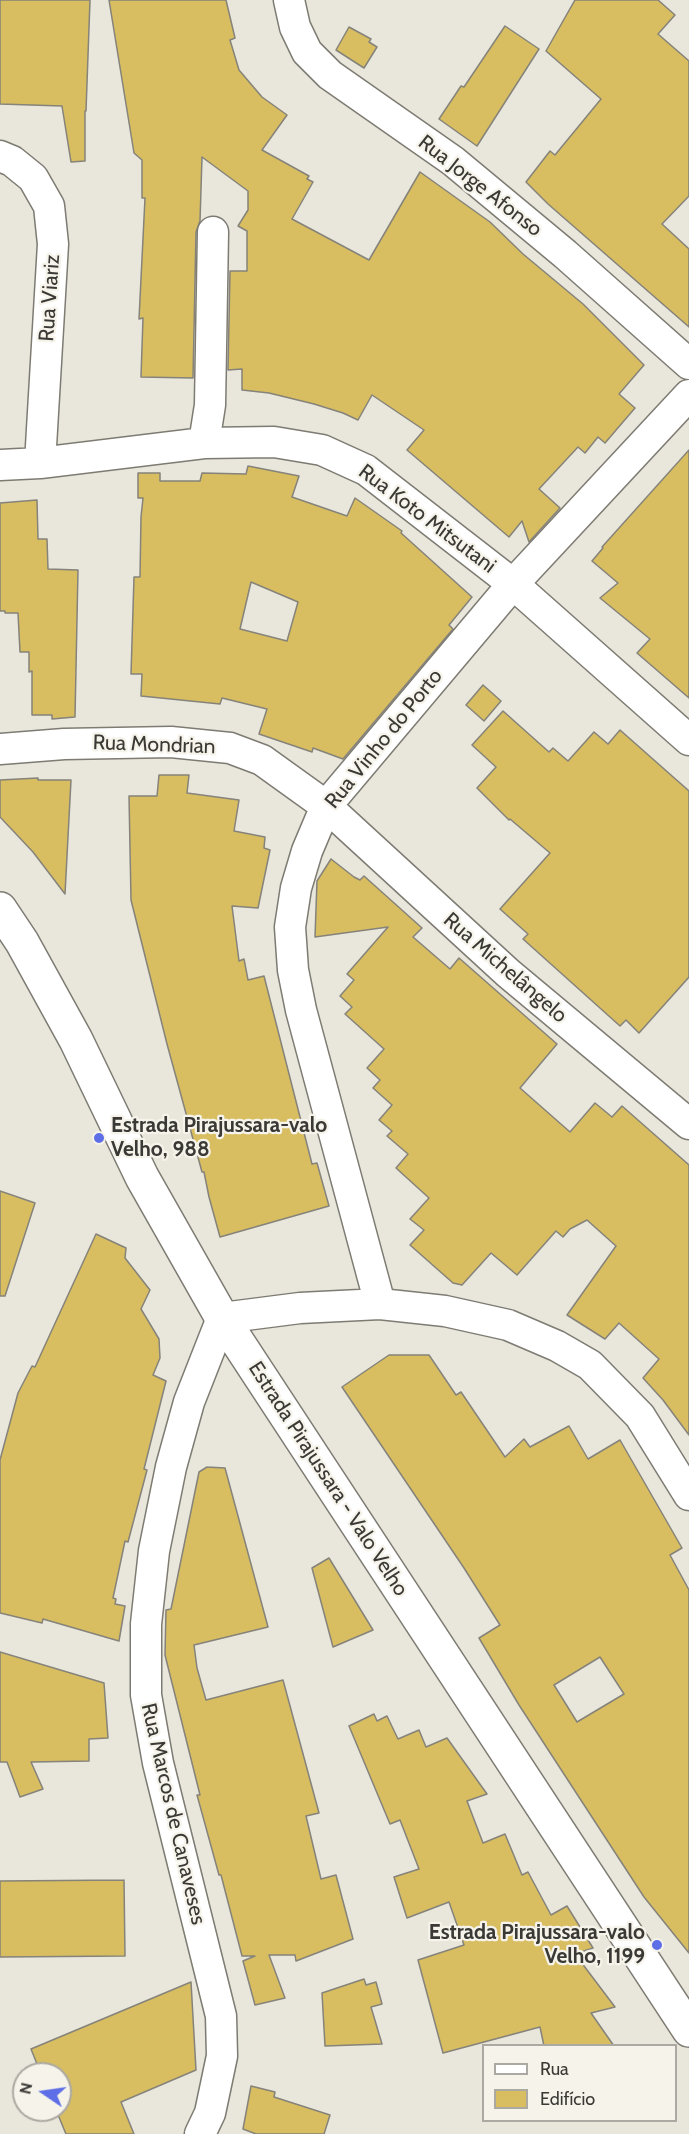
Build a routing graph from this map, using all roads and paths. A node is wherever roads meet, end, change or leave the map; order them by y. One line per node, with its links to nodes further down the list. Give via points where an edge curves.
1 (289, 0): 4 (street, Rua Jorge Afonso, via 295,27 307,52 330,75 453,161)
2 (0, 156): 7 (street, Rua Viariz, via 33,178 49,206 53,243)
3 (213, 232): 6 (street, via 210,405)
4 (689, 364)
5 (689, 395): 9 (street, Rua Vinho do Porto)
6 (204, 443): 7 (street, Rua Koto Mitsutani); 9 (street, Rua Koto Mitsutani, via 274,442 322,450 366,470)
7 (40, 463): 8 (street, Rua Koto Mitsutani)
8 (0, 465)
9 (513, 584): 10 (street, Rua Koto Mitsutani); 12 (street, Rua Vinho do Porto)
10 (689, 740)
11 (0, 749): 12 (street, Rua Mondrian, via 171,741 230,748 262,760)
12 (326, 806): 14 (street, Rua Michelângelo, via 508,973); 15 (street, Rua Vinho do Porto, via 296,888 290,927 293,970)
13 (0, 909): 16 (main road, Estrada Pirajussara - Valo Velho, via 76,1040 142,1177)
14 (689, 1124)
15 (380, 1304): 16 (street, via 300,1308); 17 (street, via 445,1311 508,1325 590,1365 640,1416)
16 (222, 1318): 18 (main road, Estrada Pirajussara - Valo Velho); 19 (street, Rua Marcos de Canaveses, via 189,1402 171,1467 154,1551 146,1624 146,1695 158,1763 221,2016 222,2056 210,2113)
17 (689, 1495)
18 (689, 2030)
19 (200, 2134)

